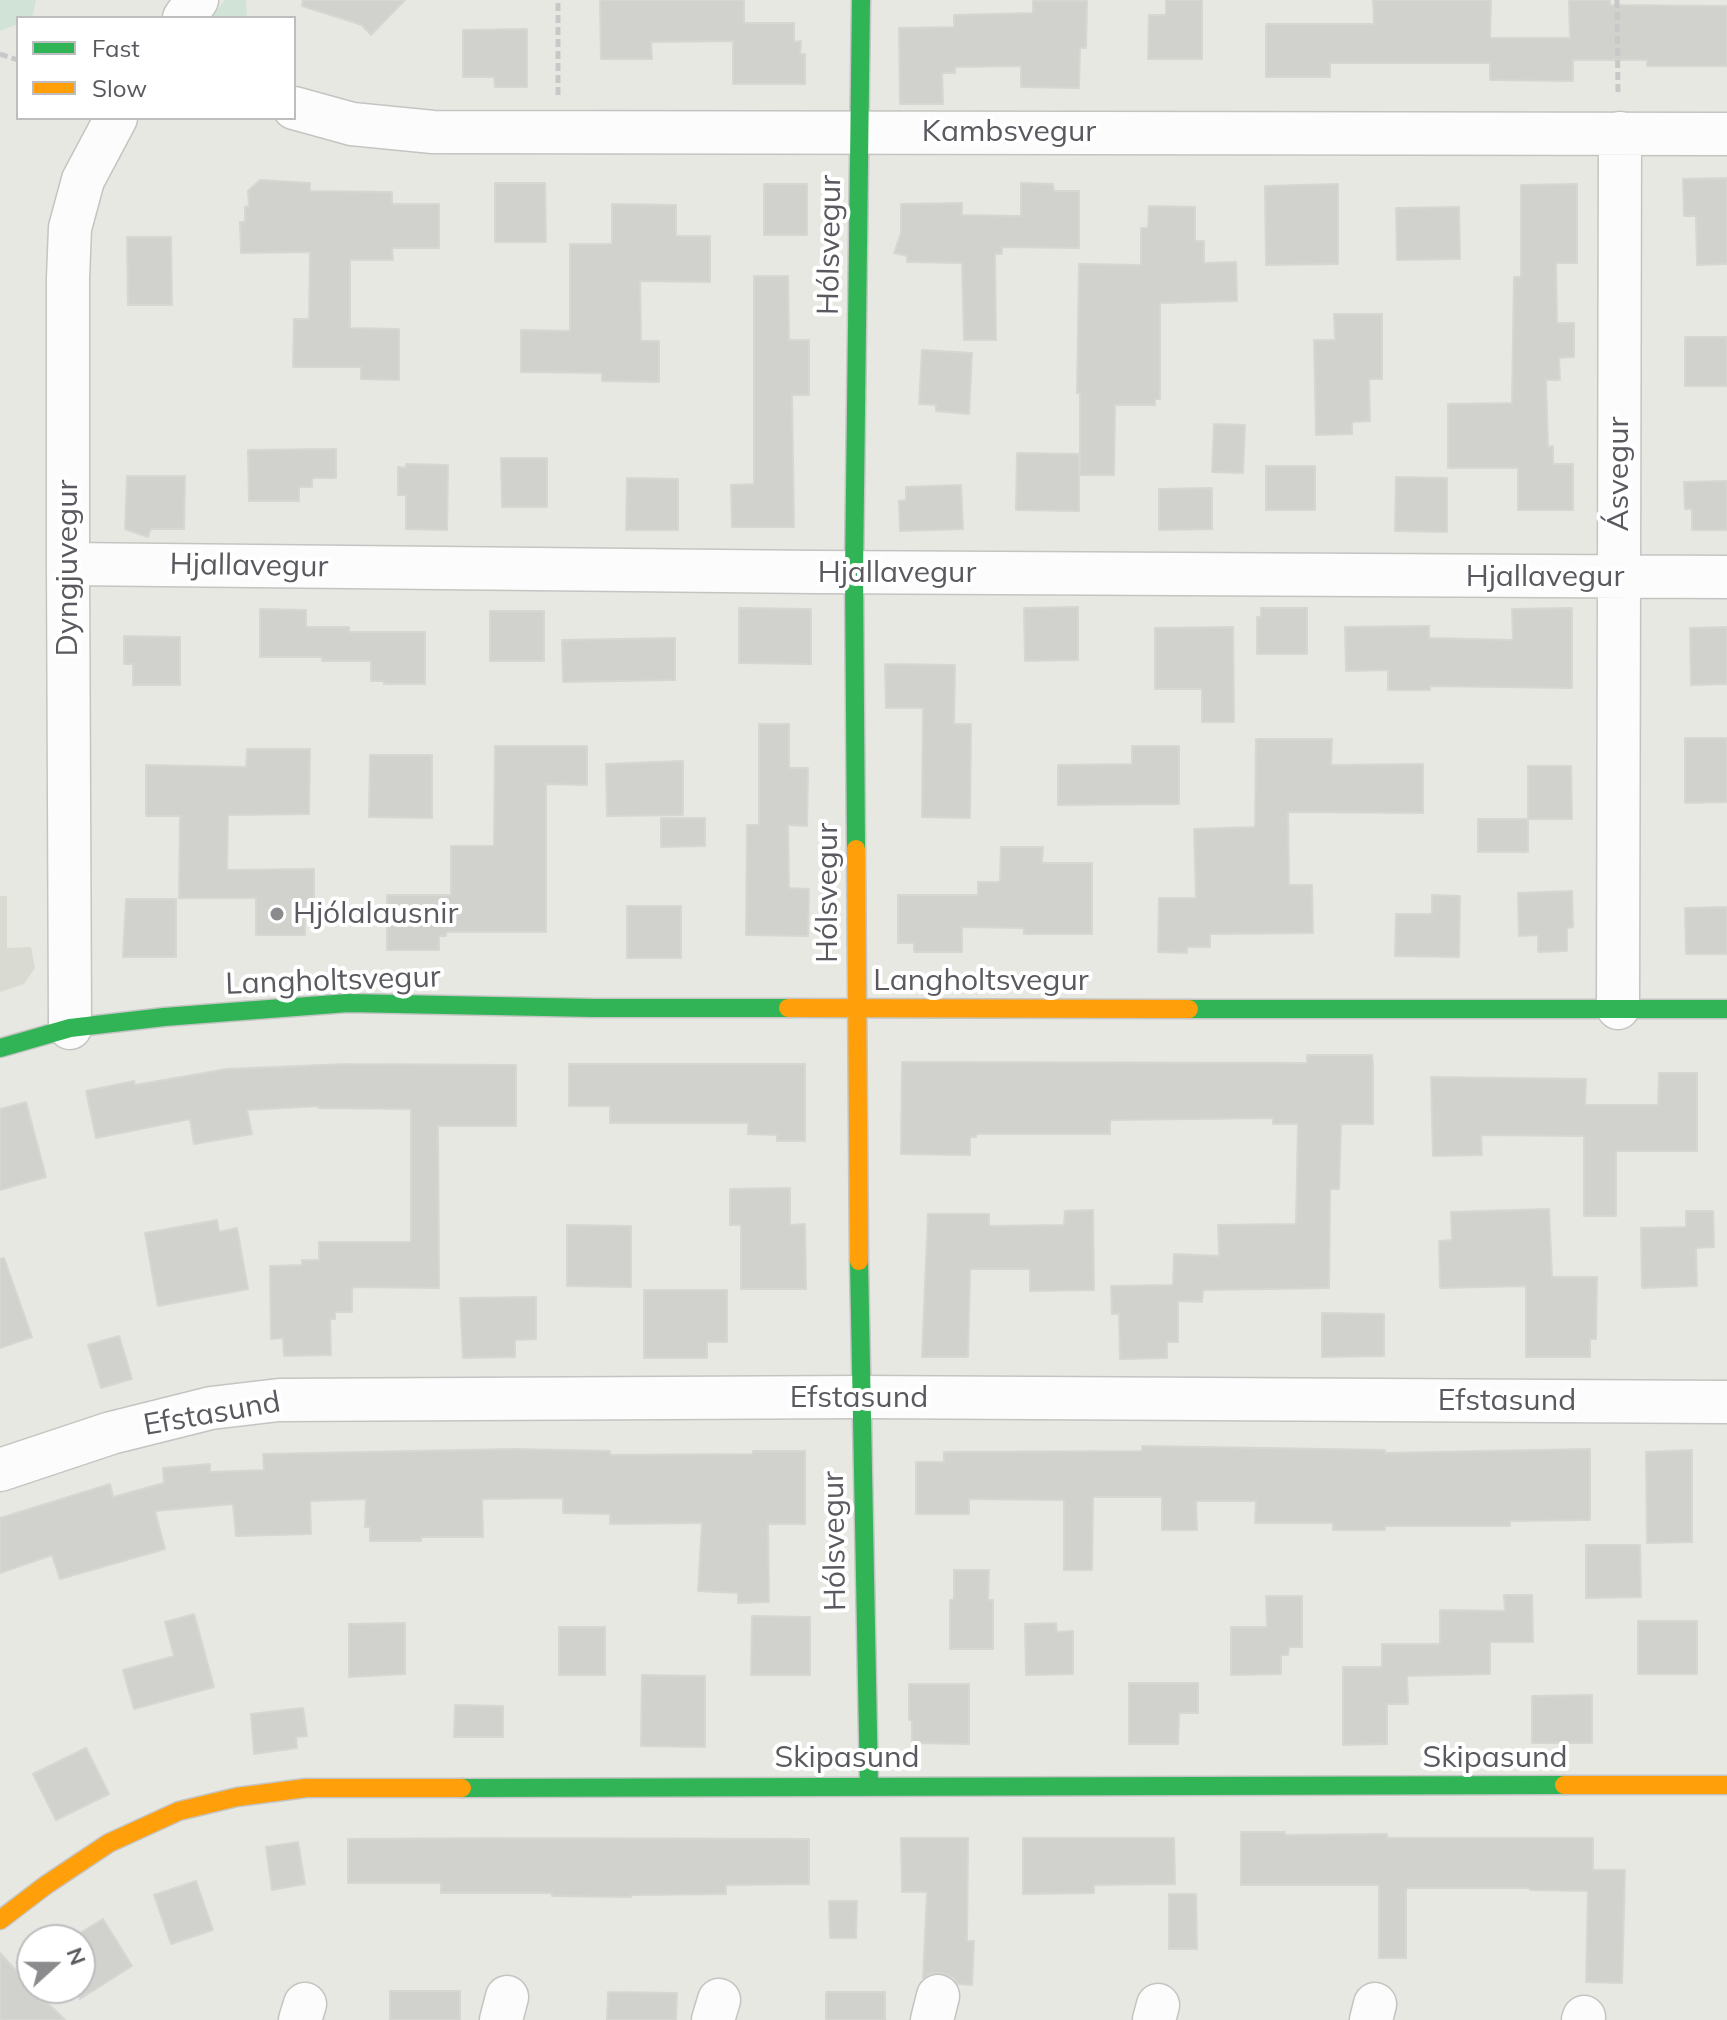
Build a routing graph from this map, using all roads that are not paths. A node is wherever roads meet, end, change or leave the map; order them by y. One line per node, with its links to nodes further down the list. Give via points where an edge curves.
1 (861, 0): 4 (street, Hólsvegur)
2 (296, 109): 4 (street, Kambsvegur, via 352,124 433,132)
3 (115, 120): 7 (street, Dyngjuvegur, via 83,180 70,228)
4 (859, 132): 5 (street, Kambsvegur); 8 (street, Hólsvegur)
5 (1620, 133): 6 (street, Kambsvegur); 10 (street, Ásvegur)
6 (1727, 134)
7 (68, 564): 8 (street, Hjallavegur); 14 (street, Dyngjuvegur)
8 (854, 572): 10 (street, Hjallavegur); 12 (street, Hólsvegur)
9 (1727, 577): 10 (street, Hjallavegur)
10 (1619, 578): 11 (street, Ásvegur)
11 (1618, 1008): 12 (street, Langholtsvegur); 13 (street, Langholtsvegur)
12 (857, 1009): 14 (street, Langholtsvegur, via 348,1003); 16 (street, Hólsvegur)
13 (1727, 1009)
14 (70, 1028): 15 (street, Langholtsvegur)
15 (0, 1048)
16 (860, 1397): 17 (street, Efstasund); 18 (street, Efstasund, via 279,1400 211,1408 111,1433); 20 (street, Hólsvegur)
17 (1727, 1402)
18 (0, 1470)
19 (1727, 1785): 20 (street, Skipasund)
20 (869, 1786): 21 (street, Skipasund, via 306,1788 237,1797 179,1811 109,1843)
21 (0, 1920)

